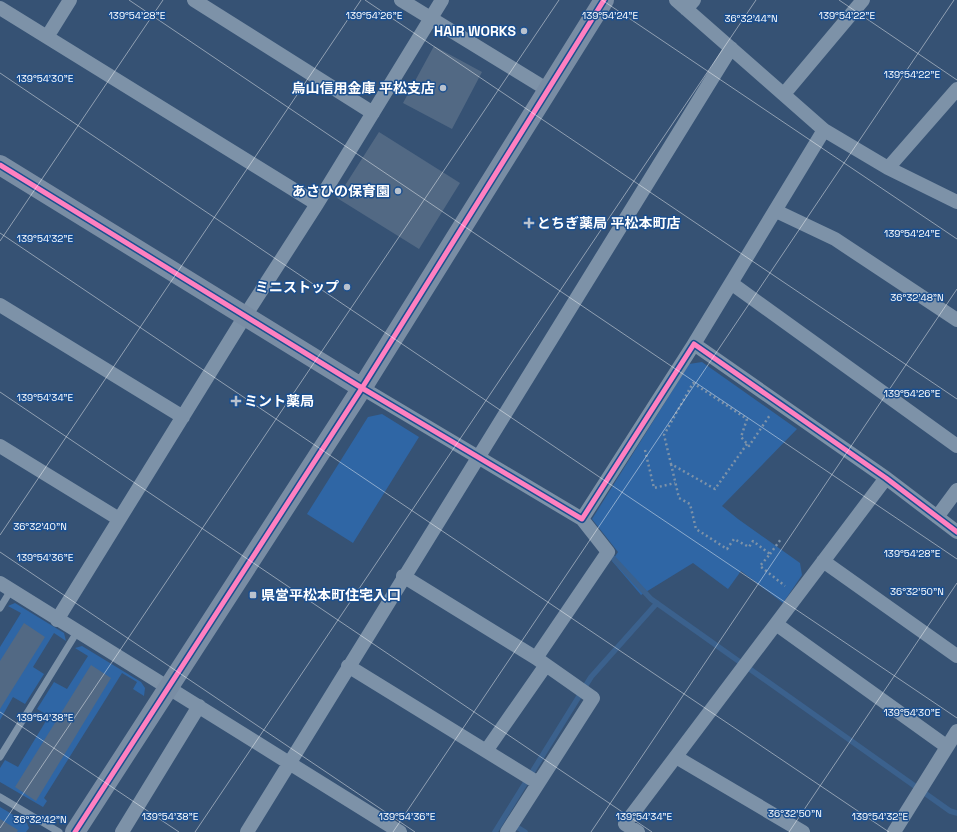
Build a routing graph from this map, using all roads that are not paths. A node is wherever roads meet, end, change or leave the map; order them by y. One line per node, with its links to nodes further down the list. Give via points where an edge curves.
1 (70, 0): 10 (street)
2 (194, 0): 15 (street)
3 (401, 0): 9 (street)
4 (442, 0): 9 (street)
5 (604, 0): 13 (street)
6 (864, 0): 14 (street)
7 (685, 3): 11 (street)
8 (0, 8): 10 (street)
9 (431, 19): 13 (street); 15 (street)
10 (47, 37): 20 (street)
11 (730, 48): 14 (street); 31 (street)
12 (957, 89): 18 (street)
13 (548, 90): 27 (street)
14 (784, 94): 16 (street)
15 (373, 113): 20 (street)
16 (824, 130): 18 (street); 21 (street)
17 (0, 165): 24 (street)
18 (888, 168): 19 (street)
19 (957, 202)
20 (317, 204): 24 (street)
21 (776, 210): 22 (street); 25 (street, via 835,239)
22 (732, 283): 26 (street); 30 (street)
23 (0, 305): 28 (street)
24 (245, 316): 27 (street); 28 (street)
25 (957, 320)
26 (694, 344): 32 (street); 36 (street)
27 (362, 388): 31 (street); 48 (street)
28 (183, 417): 35 (street)
29 (0, 446): 35 (street)
30 (957, 446)
31 (478, 456): 36 (street); 39 (street)
32 (886, 478): 34 (street); 38 (street)
33 (957, 490): 34 (street)
34 (937, 517): 37 (street)
35 (119, 519): 42 (street)
36 (582, 519): 46 (street, via 608,552)
37 (957, 532)
38 (823, 561): 43 (street); 45 (street)
39 (403, 576): 46 (street); 47 (street)
40 (6, 587): 41 (lane); 42 (street)
41 (0, 608)
42 (57, 620): 44 (street)
43 (776, 624): 51 (street); 54 (street)
44 (77, 632): 48 (street); 53 (lane)
45 (957, 656)
46 (541, 662): 52 (street); 56 (street, via 593,698)
47 (348, 666): 52 (street); 55 (street)
48 (167, 688): 49 (street); 59 (street)
49 (199, 706): 55 (street); 60 (street)
50 (957, 731): 51 (street)
51 (946, 746): 66 (street)
52 (486, 751): 56 (street)
53 (0, 757)
54 (676, 757): 64 (street, via 625,824); 65 (street)
55 (289, 762): 61 (street); 62 (street)
56 (538, 783): 63 (street)
57 (0, 796): 58 (lane)
58 (59, 832)
59 (75, 832)
60 (122, 832)
61 (247, 832)
62 (400, 832)
63 (507, 832)
64 (638, 832)
65 (803, 832)
66 (894, 832)

